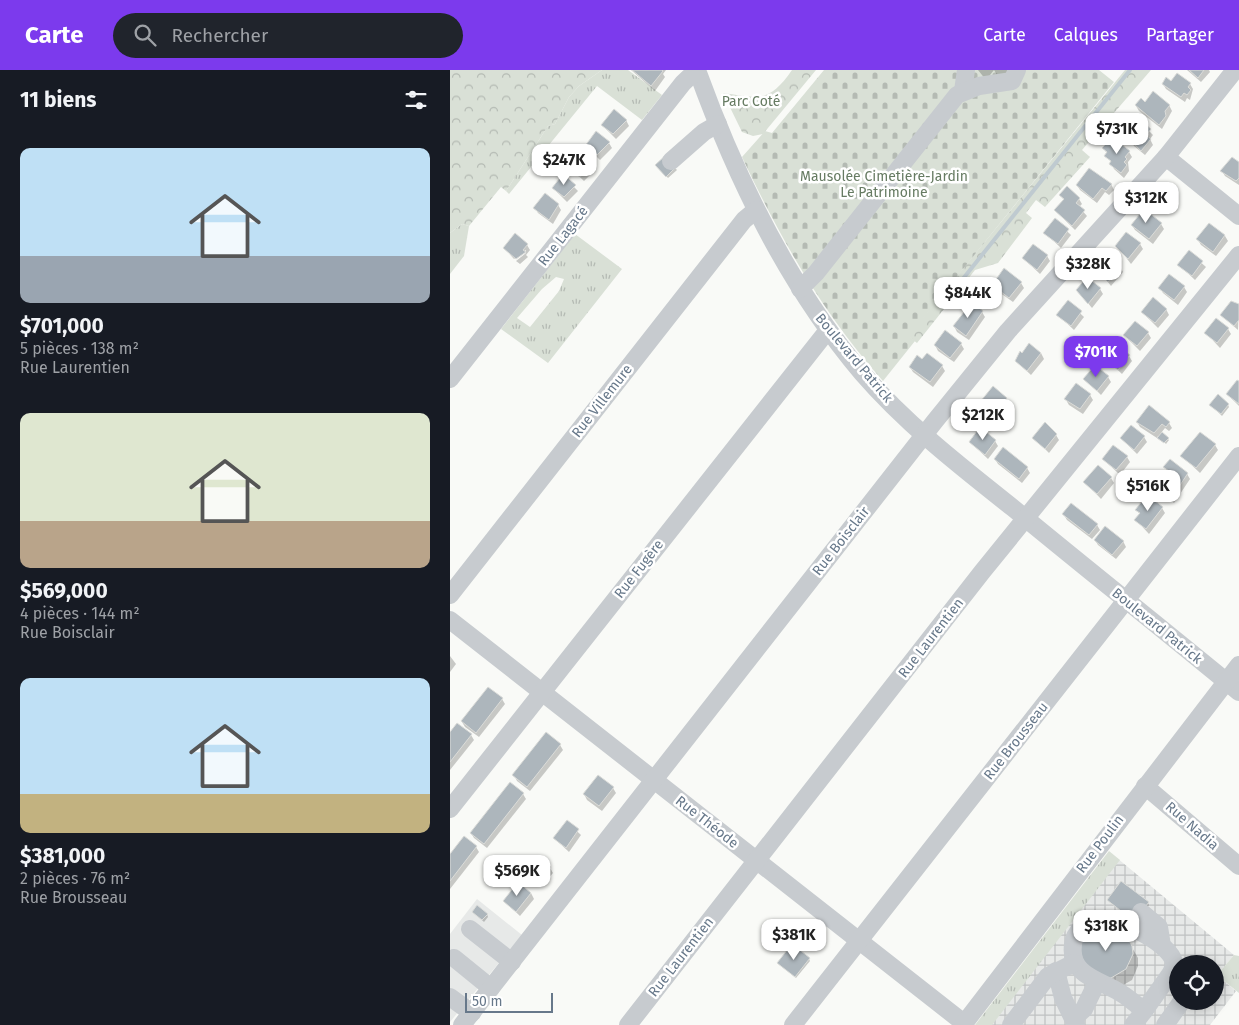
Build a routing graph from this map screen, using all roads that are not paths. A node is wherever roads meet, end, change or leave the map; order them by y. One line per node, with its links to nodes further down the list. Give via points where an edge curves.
1 (697, 70): 7 (street, Boulevard Patrick); 15 (street, Rue Lagacé, via 683,83)
2 (966, 70): 6 (street)
3 (1017, 70): 5 (street, via 1012,82)
4 (1235, 70): 8 (street, Rue Boisclair)
5 (986, 77): 6 (street)
6 (963, 91): 13 (street, via 949,103)
7 (718, 124): 9 (street); 10 (street, Boulevard Patrick)
8 (1166, 157): 11 (street); 16 (street, Rue Boisclair, via 1008,331)
9 (671, 161)
10 (756, 210): 13 (street, Boulevard Patrick); 19 (street, Rue Villemure, via 744,220)
11 (1239, 216)
12 (1239, 255): 18 (street, Rue Laurentien)
13 (800, 289): 14 (street, Boulevard Patrick)
14 (828, 330): 16 (street, Boulevard Patrick, via 880,393); 24 (street, Rue Fugère)
15 (450, 379)
16 (924, 435): 18 (street, Boulevard Patrick); 25 (street, Rue Boisclair)
17 (1239, 456): 20 (street, Rue Brousseau)
18 (1025, 518): 20 (street, Boulevard Patrick); 28 (street, Rue Laurentien)
19 (450, 595)
20 (1126, 601): 23 (street, Boulevard Patrick); 32 (street, Rue Brousseau)
21 (450, 620): 24 (street, Rue Théode)
22 (1239, 665): 23 (street, Rue Poulin)
23 (1232, 687): 26 (street, Rue Poulin)
24 (542, 691): 25 (street, Rue Théode); 27 (street, Rue Fugère)
25 (653, 780): 28 (street, Rue Théode); 36 (street, Rue Boisclair)
26 (1145, 786): 29 (street, Rue Nadia); 47 (street, Rue Poulin)
27 (450, 809)
28 (757, 861): 32 (street, Rue Théode); 48 (street, Rue Laurentien)
29 (1239, 866)
30 (1141, 912): 33 (street, via 1158,927)
31 (470, 929): 36 (street)
32 (859, 940): 47 (street, Rue Théode); 49 (street, Rue Brousseau)
33 (1162, 946): 34 (street); 37 (street, via 1112,919 1098,919 1080,929 1073,941)
34 (1170, 955)
35 (454, 958): 41 (street)
36 (512, 962): 41 (street, Rue Boisclair)
37 (1074, 963): 38 (street); 40 (street, via 1088,978)
38 (1056, 971): 46 (street, via 1062,998); 50 (street, via 1048,976)
39 (1169, 980): 44 (street)
40 (1097, 982): 44 (street, via 1122,993); 46 (street)
41 (491, 988): 45 (street, Rue Boisclair)
42 (450, 997): 45 (street)
43 (1176, 1010): 52 (street)
44 (1144, 1011): 51 (street)
45 (467, 1019)
46 (1075, 1022)
47 (963, 1024)
48 (628, 1025)
49 (793, 1025)
50 (1011, 1025)
51 (1133, 1025)
52 (1165, 1025)

